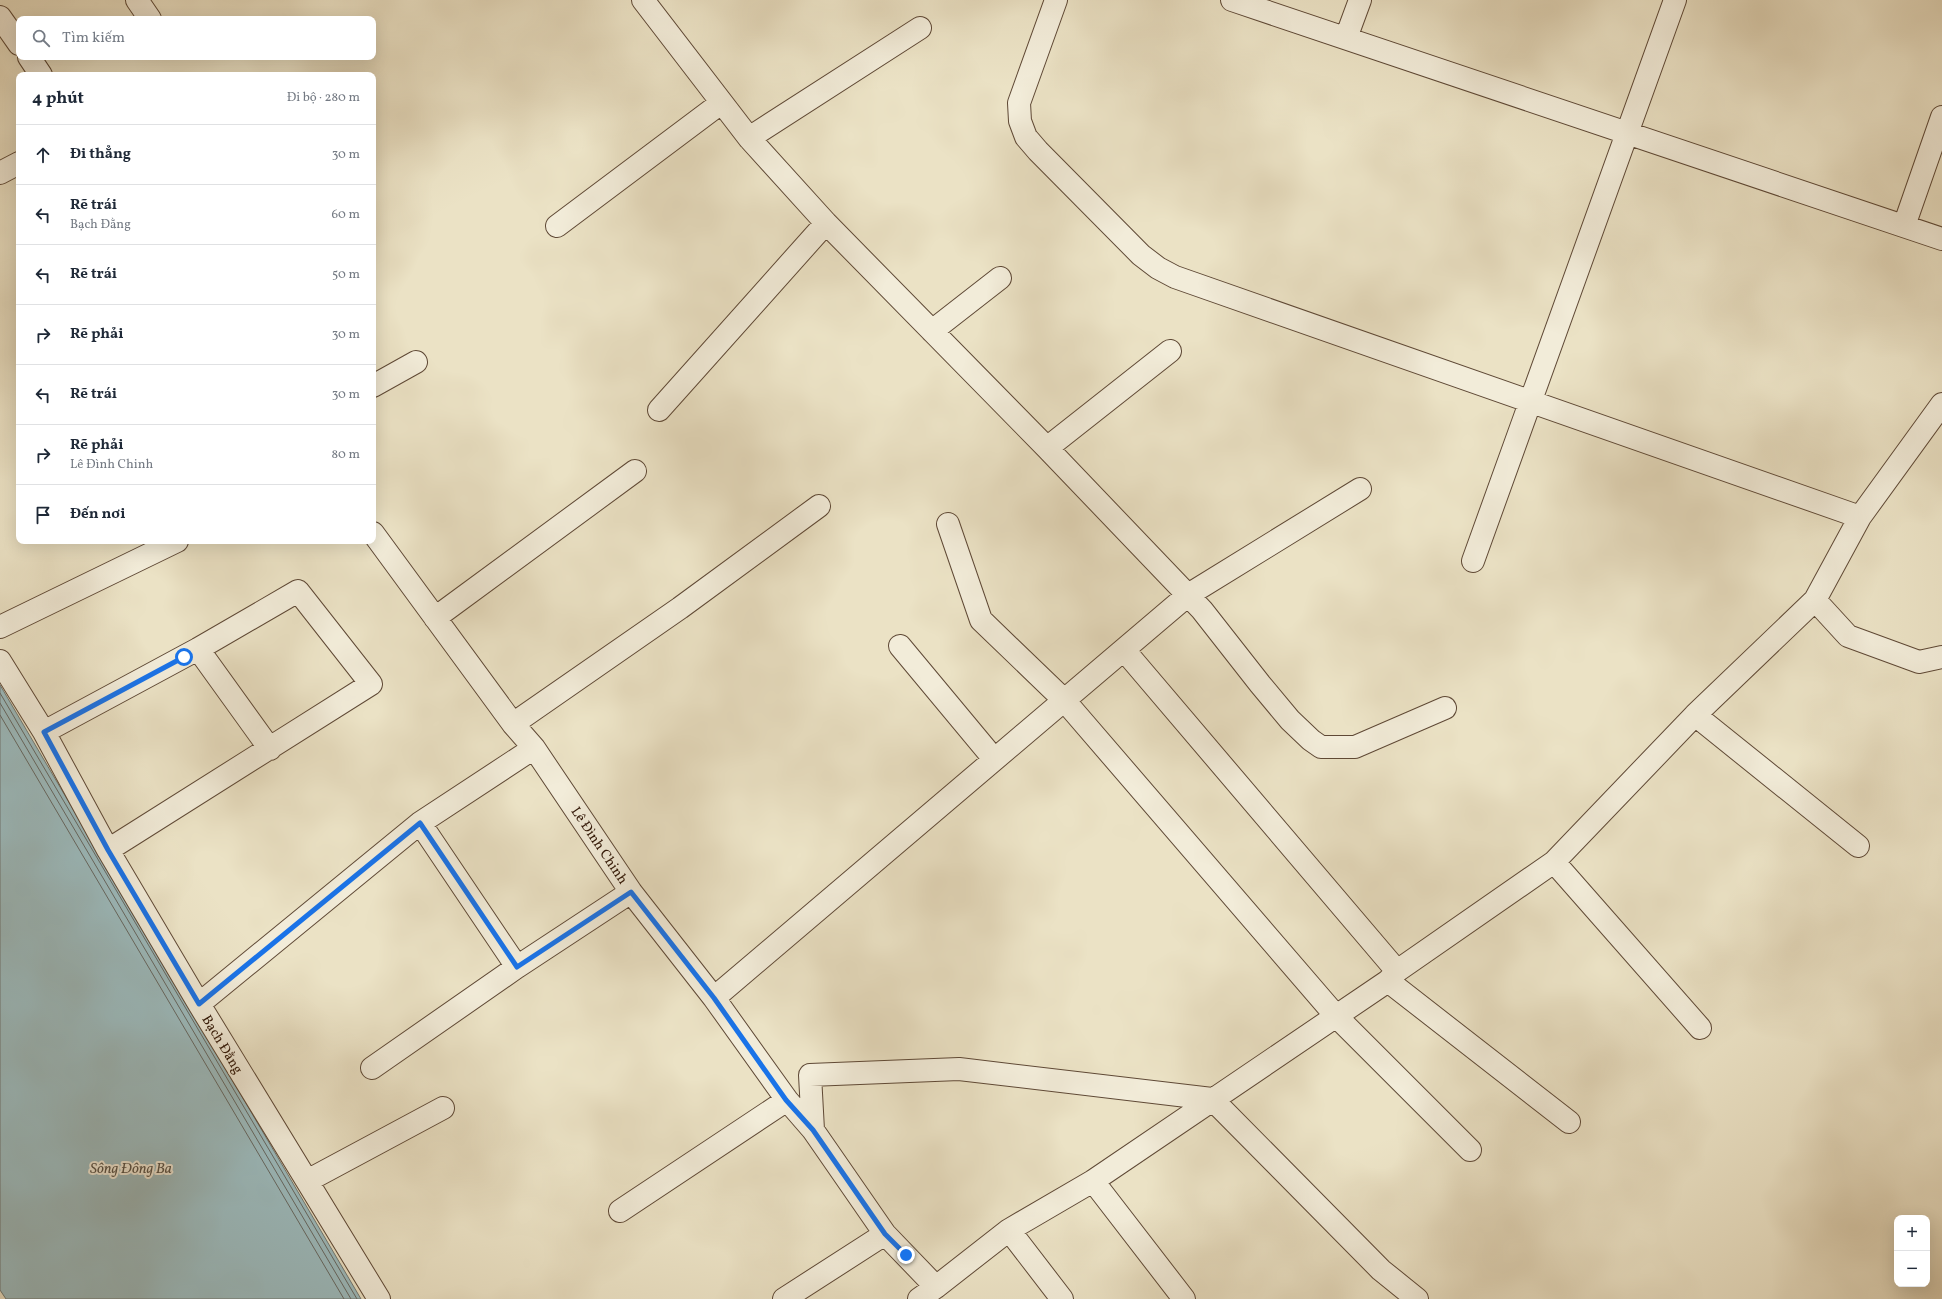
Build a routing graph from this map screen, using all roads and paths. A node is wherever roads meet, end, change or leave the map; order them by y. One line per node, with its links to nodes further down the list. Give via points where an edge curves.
1 (137, 0): 7 (street)
2 (643, 0): 14 (street)
3 (1056, 0): 29 (street, via 1019,103 1020,121 1026,137 1038,151 1141,254 1158,268 1175,277)
4 (1232, 0): 10 (street)
5 (1360, 0): 10 (street)
6 (1675, 0): 16 (street)
7 (148, 16)
8 (0, 17): 11 (street)
9 (920, 28): 17 (street)
10 (1346, 38): 16 (street)
11 (16, 40)
12 (30, 60): 13 (street)
13 (39, 72)
14 (721, 103): 17 (street); 21 (street)
15 (1942, 117): 22 (street)
16 (1627, 133): 22 (street); 29 (street)
17 (749, 138): 20 (street)
18 (16, 165): 19 (street)
19 (0, 173)
20 (826, 223): 25 (street); 31 (street)
21 (557, 226)
22 (1904, 226): 23 (street)
23 (1942, 239)
24 (1000, 278): 25 (street)
25 (932, 331): 32 (street)
26 (1170, 351): 32 (street)
27 (416, 362): 28 (street)
28 (376, 384)
29 (1530, 401): 36 (street); 40 (street)
30 (1942, 404): 36 (street)
31 (659, 410)
32 (1047, 448): 41 (street)
33 (635, 471): 43 (street)
34 (1360, 489): 41 (street)
35 (819, 506): 53 (street, via 680,608)
36 (1860, 517): 42 (street)
37 (948, 524): 50 (street, via 981,620)
38 (376, 536): 43 (street, Lê Đình Chinh)
39 (171, 544): 44 (street)
40 (1473, 560)
41 (1188, 595): 47 (street); 51 (street, via 1290,720 1321,747 1355,747)
42 (1815, 600): 48 (street, via 1848,636 1919,662); 52 (street)
43 (435, 618): 53 (street, Lê Đình Chinh)
44 (0, 627)
45 (900, 646): 57 (street)
46 (198, 649): 54 (street); 56 (street); 56 (street, via 298,591 371,684)
47 (1124, 650): 50 (street); 64 (street)
48 (1942, 657)
49 (0, 662): 54 (street, Bạch Đằng)
50 (1064, 700): 57 (street); 67 (street)
51 (1445, 708)
52 (1695, 715): 59 (street); 61 (street)
53 (513, 724): 55 (street, Lê Đình Chinh)
54 (44, 732): 60 (street, Bạch Đằng)
55 (534, 748): 58 (street); 62 (street, Lê Đình Chinh)
56 (270, 749): 60 (street)
57 (994, 759): 65 (street)
58 (420, 823): 63 (street); 66 (street)
59 (1858, 846)
60 (108, 850): 66 (street, Bạch Đằng)
61 (1554, 862): 64 (street); 68 (street)
62 (631, 892): 63 (street); 65 (street, Lê Đình Chinh)
63 (517, 967): 69 (street)
64 (1393, 976): 67 (street); 73 (street)
65 (714, 998): 71 (street, Lê Đình Chinh)
66 (199, 1004): 76 (street, Bạch Đằng)
67 (1336, 1016): 70 (street); 75 (street)
68 (1700, 1028)
69 (372, 1068)
70 (1212, 1099): 74 (street, via 959,1069 810,1075); 77 (street); 86 (street, via 1381,1270)
71 (786, 1100): 74 (street, Lê Đình Chinh); 78 (street)
72 (443, 1108): 76 (street)
73 (1569, 1122)
74 (813, 1130): 80 (street, Lê Đình Chinh)
75 (1470, 1150)
76 (307, 1181): 82 (street, Bạch Đằng)
77 (1093, 1181): 79 (street); 85 (street)
78 (620, 1211)
79 (1009, 1230): 81 (street); 84 (street)
80 (885, 1234): 81 (street, Lê Đình Chinh); 83 (street)
81 (927, 1293)
82 (379, 1299)
83 (784, 1299)
84 (1062, 1299)
85 (1184, 1299)
86 (1417, 1299)

